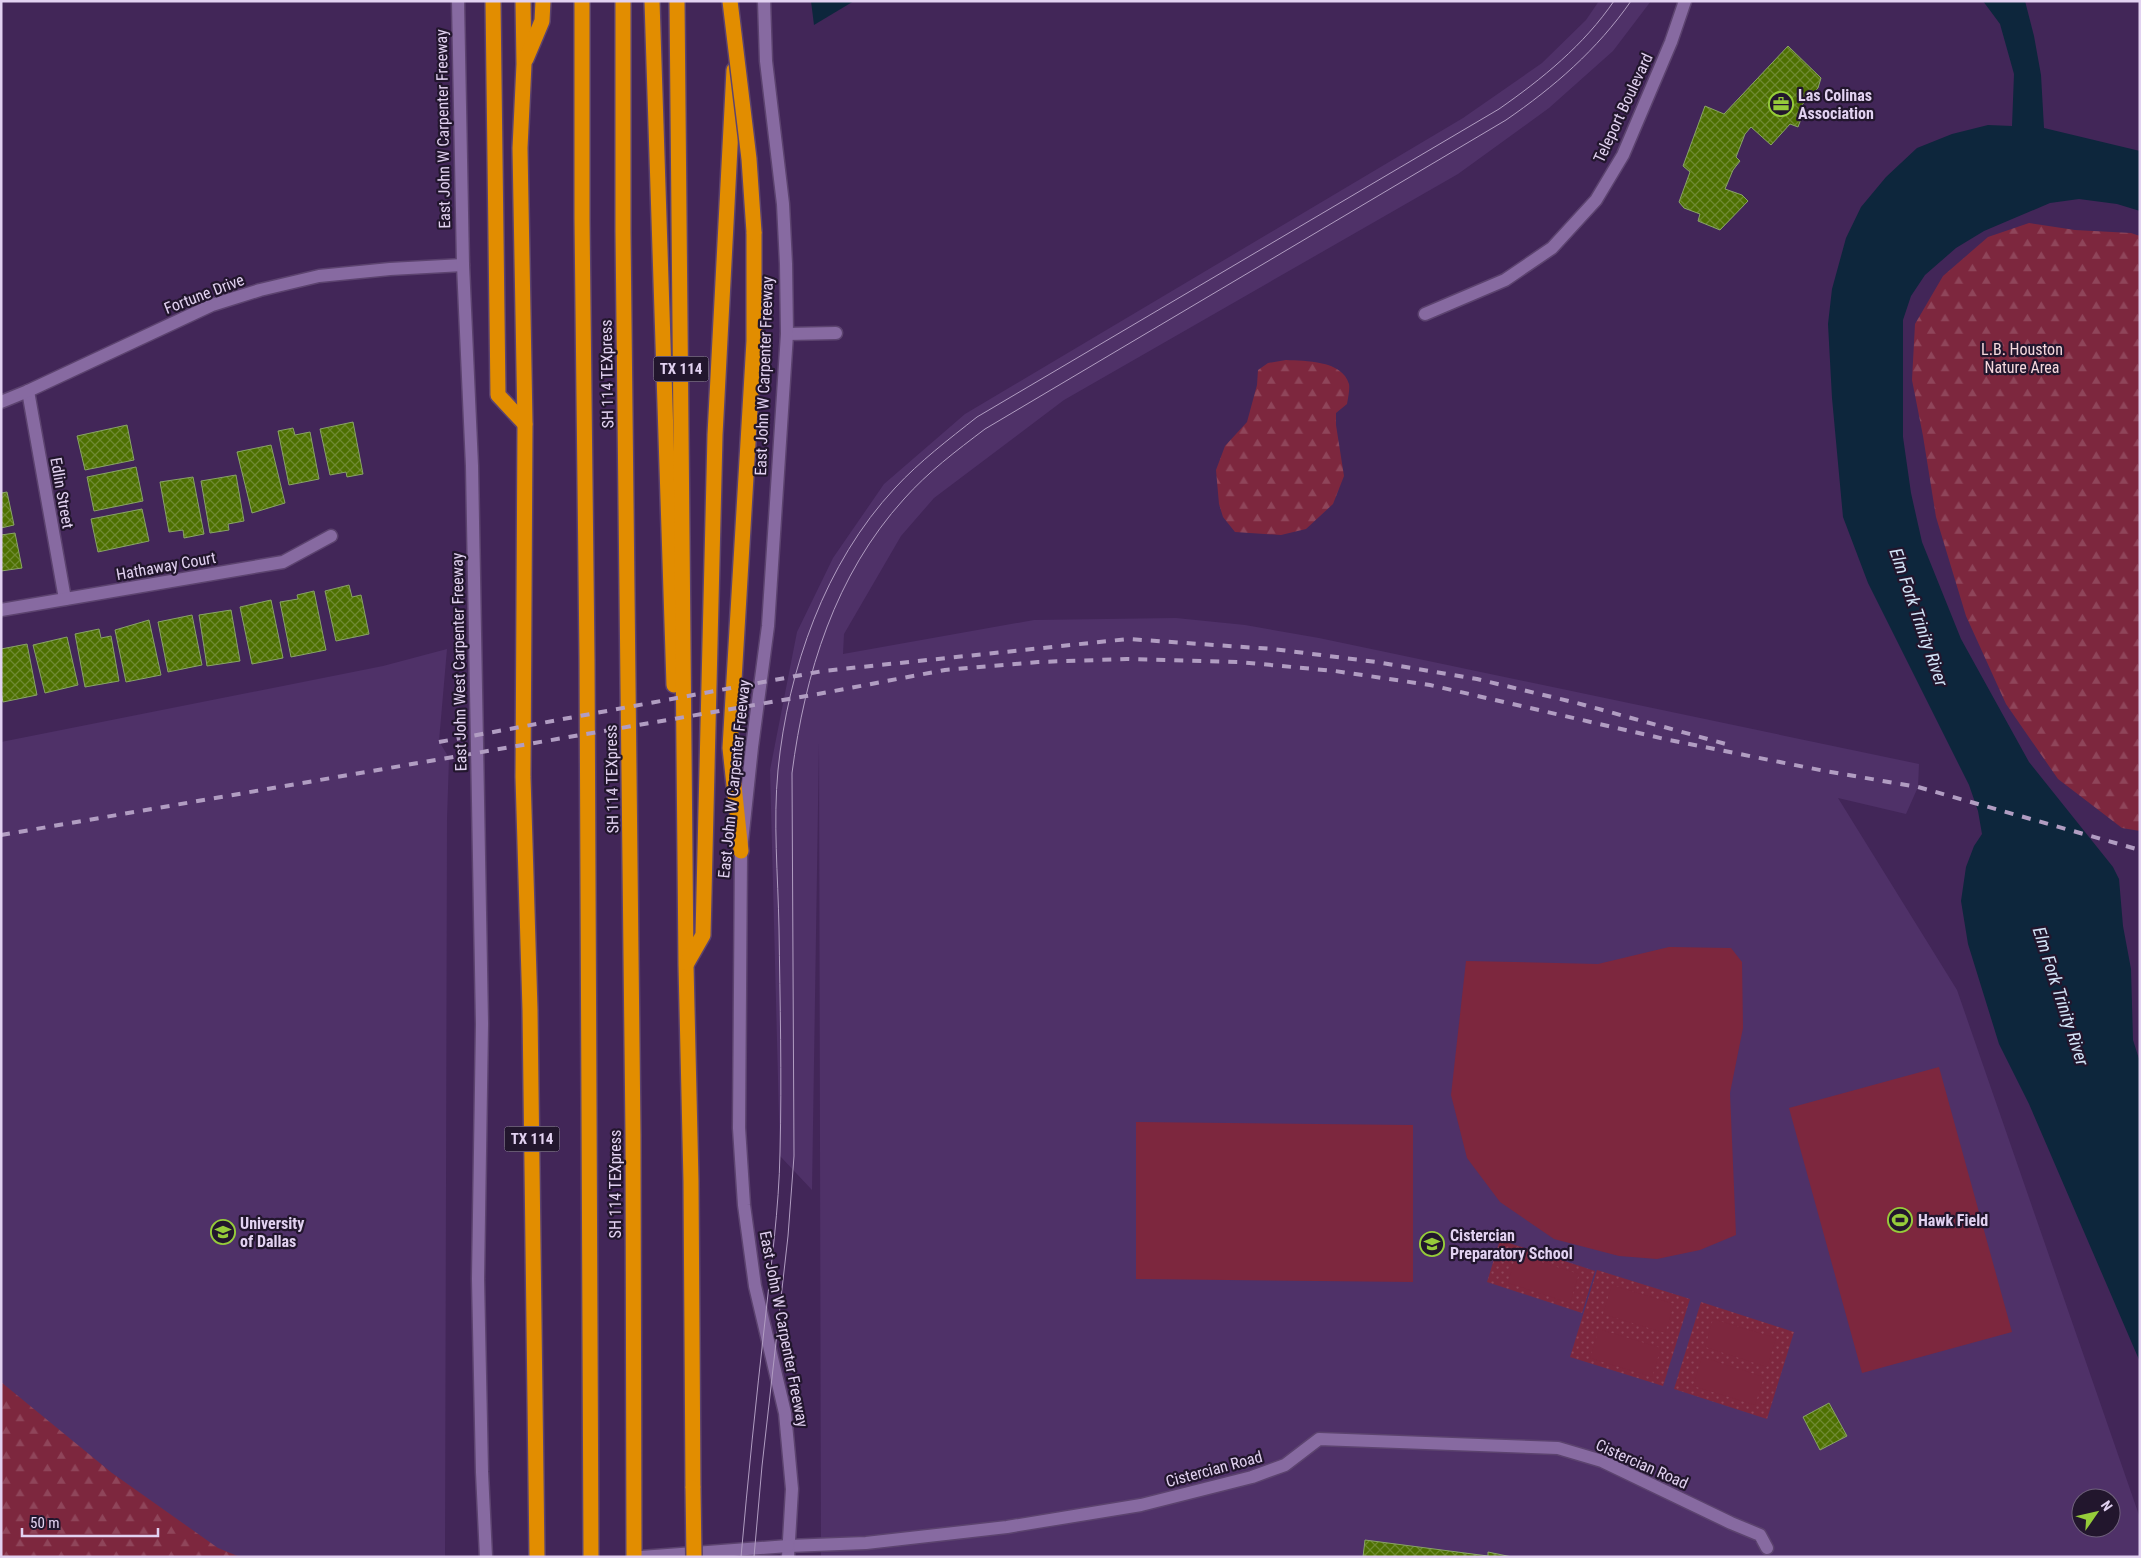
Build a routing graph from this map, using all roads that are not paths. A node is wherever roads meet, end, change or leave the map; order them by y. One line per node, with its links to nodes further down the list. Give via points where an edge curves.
1 (458, 1): 14 (main road, East John W Carpenter Freeway)
2 (493, 1): 20 (highway, via 498,395)
3 (523, 1): 13 (highway, TX 114)
4 (543, 1): 13 (highway, via 542,21)
5 (582, 1): 32 (highway, SH 114 TEXpress)
6 (623, 1): 33 (highway, SH 114 TEXpress)
7 (652, 1): 25 (highway, via 674,690)
8 (678, 1): 25 (highway, TX 114)
9 (730, 1): 26 (highway, bridge, via 749,159 754,232 754,341 730,748)
10 (737, 1): 27 (highway, via 715,435 703,935)
11 (764, 1): 17 (main road, East John W Carpenter Freeway, via 766,61 783,204)
12 (1685, 1): 15 (main road, Teleport Boulevard, via 1623,154 1596,200 1552,248 1504,280)
13 (524, 64): 20 (highway, TX 114, via 520,148)
14 (463, 265): 18 (main road, Fortune Drive, via 320,276 260,290 212,305); 21 (main road, East John W Carpenter Freeway)
15 (1425, 314)
16 (836, 333): 17 (main road)
17 (787, 334): 26 (main road, East John W Carpenter Freeway, via 768,626)
18 (28, 392): 19 (main road, Fortune Drive); 23 (main road, Edlin Street)
19 (1, 402)
20 (526, 424): 31 (highway, TX 114, via 523,777)
21 (472, 466): 30 (main road, East John West Carpenter Freeway, via 482,1024 478,1279)
22 (331, 536): 23 (main road, Hathaway Court, via 283,562)
23 (65, 600): 24 (main road, Hathaway Court)
24 (1, 610)
25 (684, 738): 27 (highway, TX 114)
26 (741, 851): 29 (main road, East John W Carpenter Freeway, via 739,1128 744,1206 755,1286 786,1413 792,1489)
27 (686, 965): 35 (highway, TX 114, bridge, via 692,1181 690,1311)
28 (1767, 1548): 29 (main road, Cistercian Road, via 1760,1535 1602,1462 1558,1448 1319,1439 1285,1465 1252,1477 1141,1505 1007,1527)
29 (788, 1551): 34 (main road, Cistercian Road)
30 (486, 1557)
31 (537, 1557)
32 (591, 1557)
33 (634, 1557)
34 (641, 1557)
35 (694, 1557)

